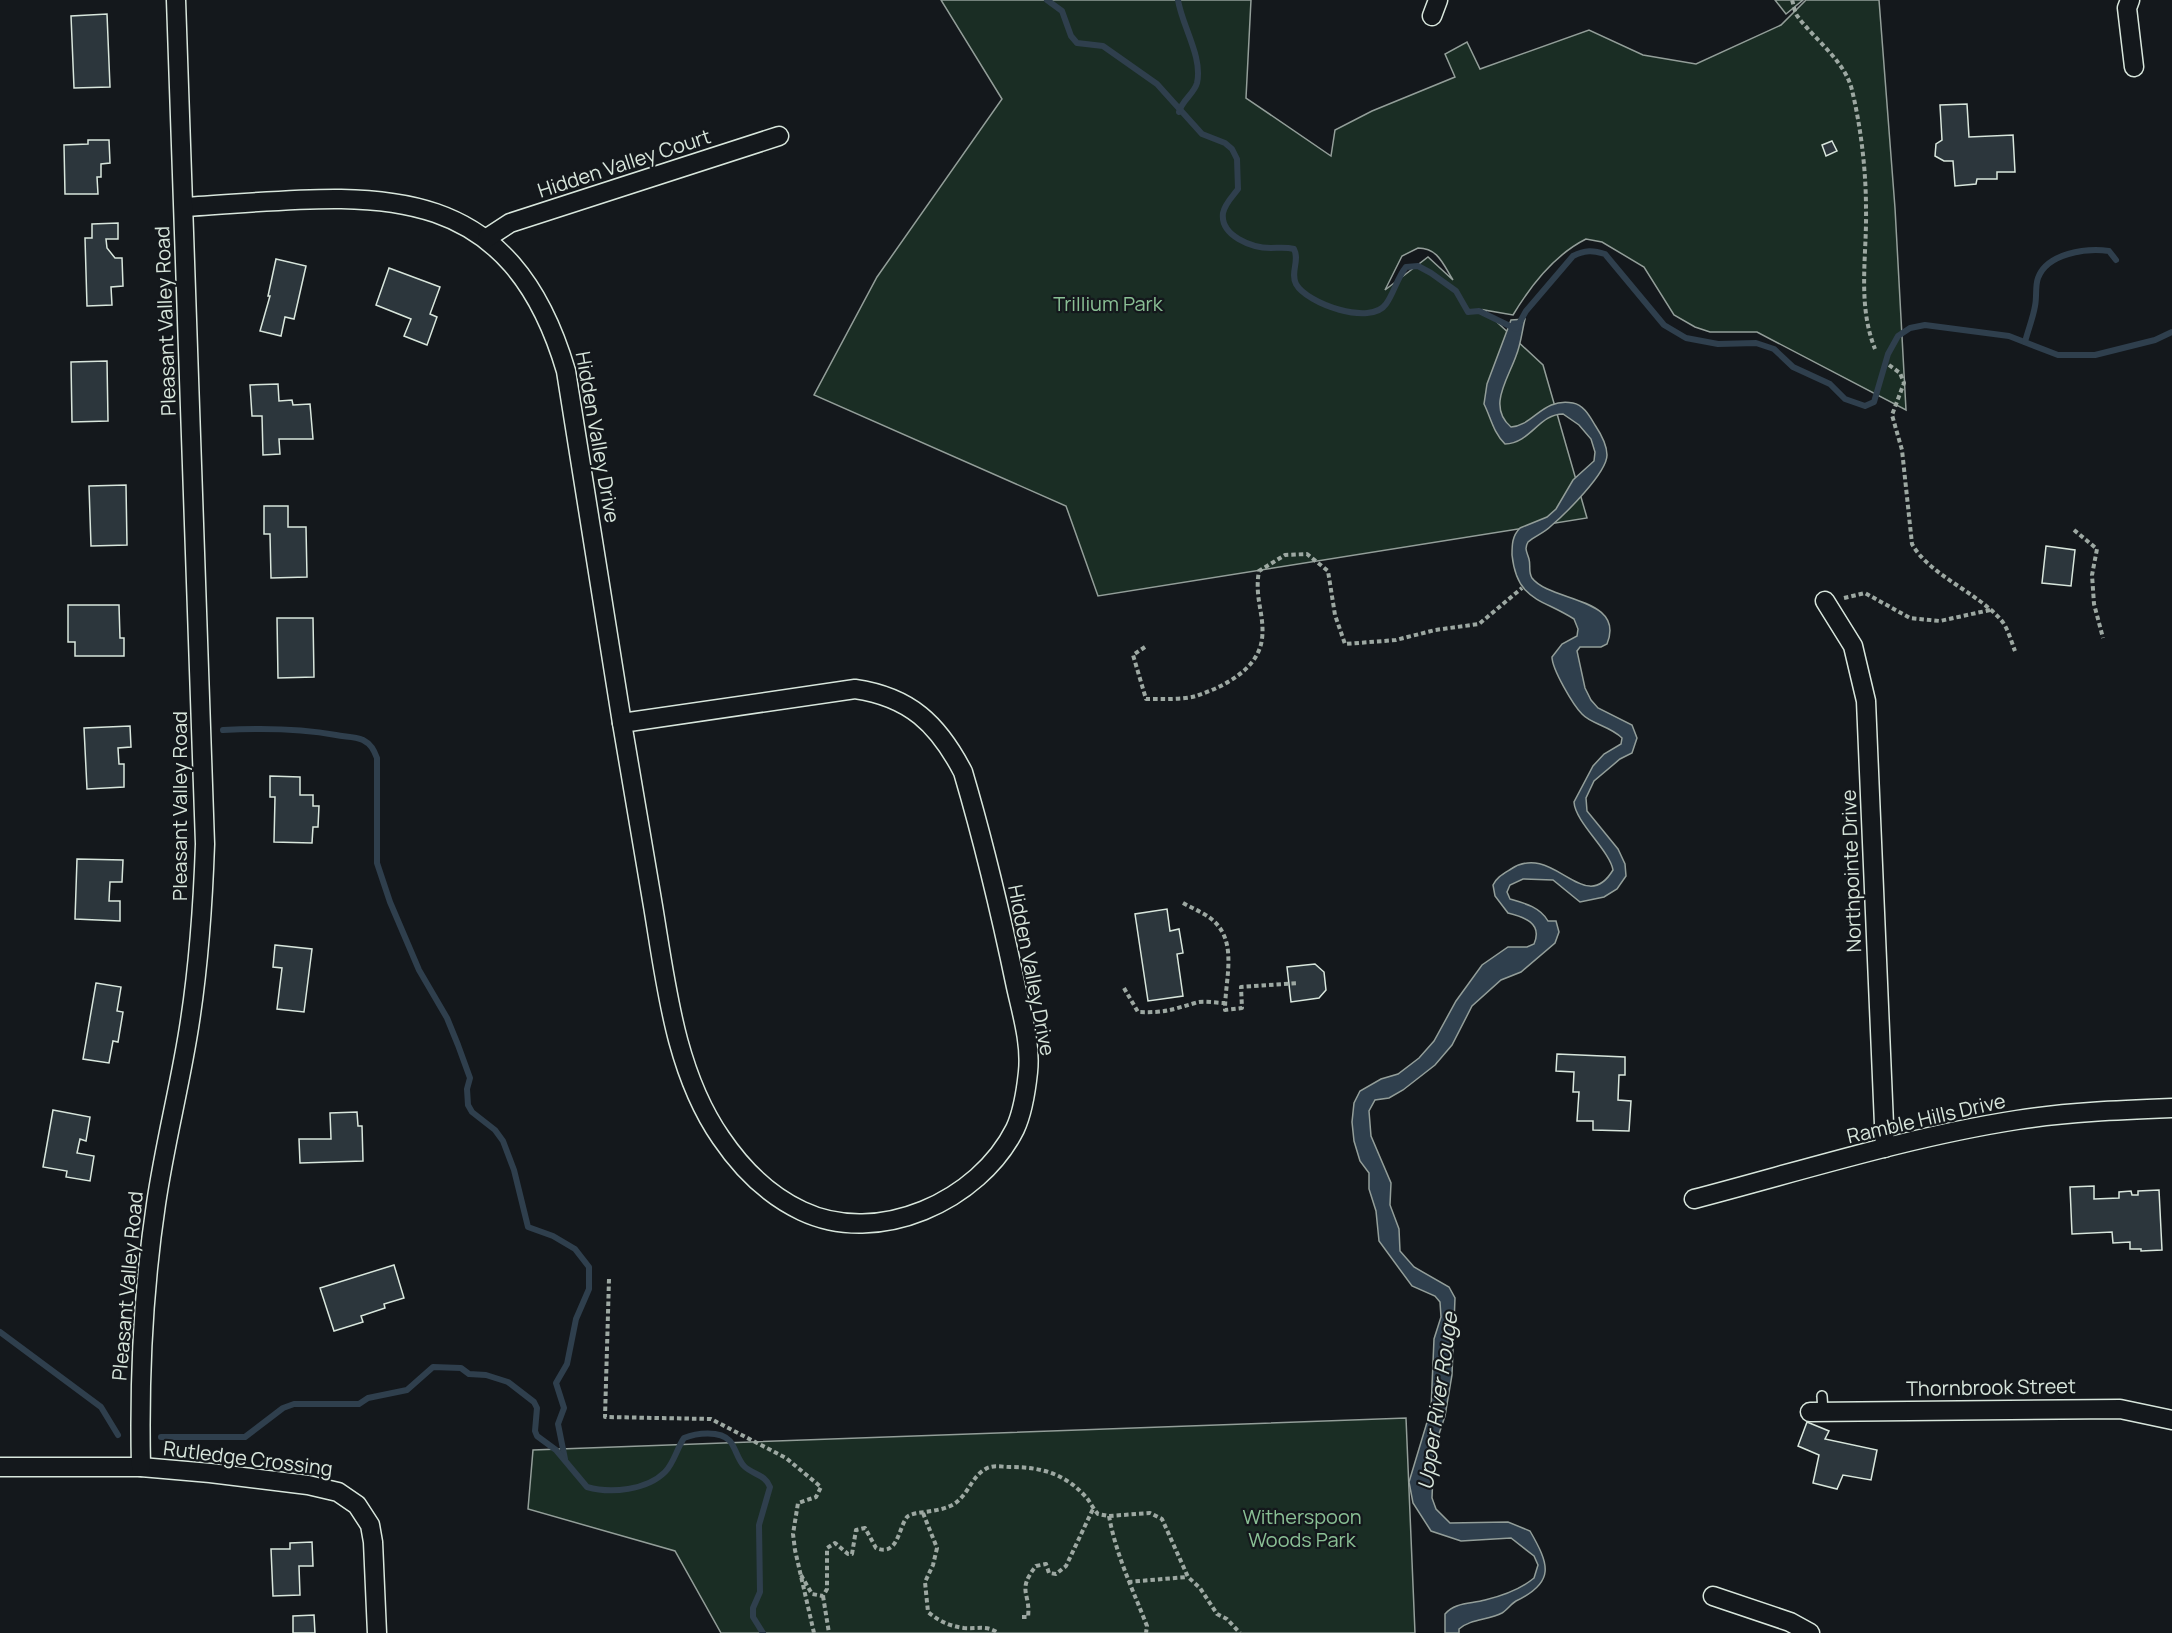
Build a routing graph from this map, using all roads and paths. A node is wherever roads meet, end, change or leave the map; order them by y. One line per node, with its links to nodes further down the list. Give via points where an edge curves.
1 (176, 0): 6 (street, Pleasant Valley Road)
2 (1792, 0): 8 (path, via 1796,15 1846,75 1852,89 1866,207 1863,302)
3 (2130, 0): 4 (street, via 2127,8)
4 (2134, 67)
5 (779, 136): 7 (street, Hidden Valley Court, via 510,223)
6 (184, 207): 7 (street, Hidden Valley Drive, via 318,199 376,201 423,207 457,219); 29 (street, Pleasant Valley Road, via 205,844 200,950 193,1002 147,1270)
7 (487, 238): 17 (street, Hidden Valley Drive, via 513,265 540,304 566,371)
8 (1875, 349)
9 (1889, 365): 13 (path, via 1900,373 1904,383 1892,415 1902,450 1912,544 1919,556)
10 (2074, 530): 14 (path, via 2097,549 2092,576)
11 (1522, 588): 15 (path, via 1479,624 1396,640 1345,644 1335,615 1328,571 1307,554 1285,555 1258,571 1256,590 1262,639 1257,659 1236,677 1195,696 1146,699 1133,655)
12 (1826, 602): 13 (path, via 1865,593 1910,618 1940,621); 23 (street, Northpointe Drive, via 1853,646 1866,701)
13 (1990, 610): 16 (path, via 2003,622)
14 (2103, 638)
15 (1145, 647)
16 (2015, 651)
17 (622, 723): 17 (street, Hidden Valley Drive, via 855,688 891,696 930,722 950,746 963,772 976,818 1028,1046 1029,1071 1015,1129 994,1160 966,1189 916,1214 879,1222 839,1222 804,1212 773,1195 745,1170 720,1137 694,1089 676,1030)
18 (1183, 903): 21 (path, via 1205,914 1225,934 1229,958)
19 (1298, 983): 21 (path, via 1241,987 1242,1008 1225,1010)
20 (1124, 988): 21 (path, via 1138,1012 1163,1013 1197,1002)
21 (1225, 1003)
22 (2172, 1108): 23 (street, Ramble Hills Drive, via 2017,1120)
23 (1885, 1148): 24 (street, Ramble Hills Drive)
24 (1694, 1199)
25 (609, 1279): 33 (path, via 605,1417 711,1419 786,1458 821,1487 816,1497 798,1503 793,1534)
26 (1818, 1406): 27 (street, Thornbrook Street, via 2120,1409)
27 (2172, 1420)
28 (0, 1467): 29 (street)
29 (141, 1467): 39 (street, Rutledge Crossing, via 308,1485 347,1496 364,1515 371,1533)
30 (1093, 1509): 31 (path, via 1086,1496 1064,1478 1039,1468 994,1466 979,1473 954,1504); 32 (path); 38 (path, via 1065,1566 1056,1574 1049,1573 1046,1564 1036,1566 1027,1578 1024,1593 1029,1610 1028,1617)
31 (923, 1513): 36 (path, via 909,1515 891,1547 876,1548 865,1528 856,1530 852,1554 835,1544 827,1548 827,1589); 42 (path, via 937,1548 925,1582 928,1612 942,1623 964,1628 990,1627)
32 (1109, 1516): 34 (path, via 1150,1513 1162,1519); 35 (path)
33 (801, 1575): 36 (path, via 812,1594); 40 (path)
34 (1188, 1576): 35 (path); 44 (path, via 1217,1614)
35 (1128, 1582): 43 (path, via 1148,1626)
36 (823, 1596): 41 (path)
37 (1713, 1596): 45 (street, via 1790,1622)
38 (1023, 1617)
39 (377, 1633)
40 (814, 1633)
41 (829, 1633)
42 (998, 1633)
43 (1146, 1633)
44 (1240, 1633)
45 (1810, 1633)

